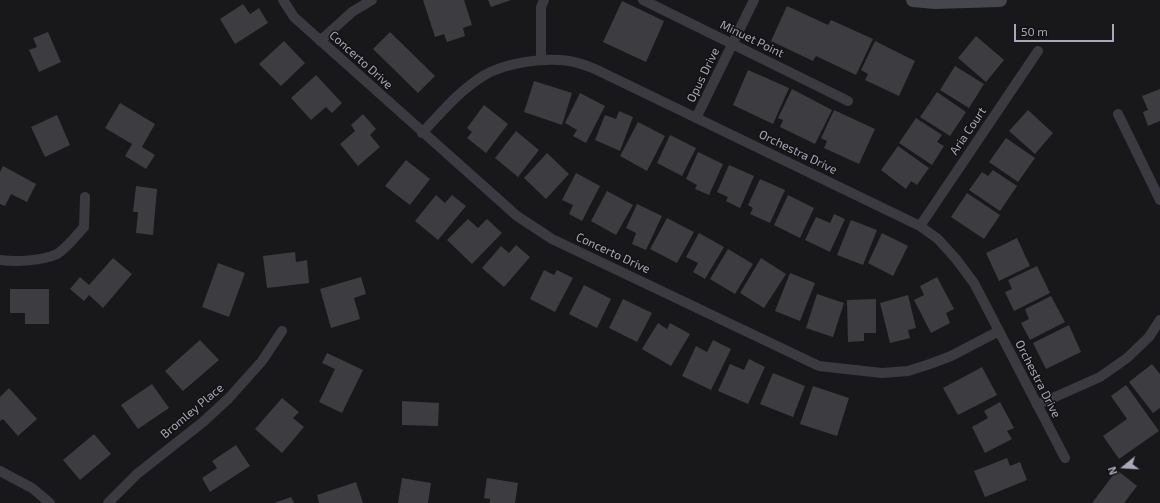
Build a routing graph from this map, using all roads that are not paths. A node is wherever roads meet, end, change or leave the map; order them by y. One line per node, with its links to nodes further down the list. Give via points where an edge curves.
1 (283, 0): 8 (street, Concerto Drive, via 294,17)
2 (372, 0): 8 (street, via 352,12)
3 (544, 0): 11 (street, via 541,7)
4 (643, 0): 9 (street, Minuet Point)
5 (754, 0): 9 (street, Opus Drive)
6 (913, 0): 7 (street)
7 (1000, 0)
8 (320, 41): 15 (street, Concerto Drive)
9 (733, 44): 12 (street, Minuet Point); 14 (street, Opus Drive)
10 (1038, 51): 18 (street, Aria Court)
11 (541, 60): 14 (street, Orchestra Drive, via 569,61 595,69); 15 (street, Orchestra Drive, via 509,65 483,76 461,93)
12 (848, 101)
13 (1118, 114): 17 (street)
14 (696, 118): 18 (street, Orchestra Drive)
15 (422, 133): 22 (street, Concerto Drive, via 517,216 552,239 819,366 882,373 908,371 951,356)
16 (85, 198): 19 (street, via 84,227 56,254 34,259)
17 (1160, 200)
18 (920, 226): 22 (street, Orchestra Drive, via 938,239 956,259 974,283)
19 (0, 260)
20 (1160, 320): 23 (street, via 1149,337 1100,377)
21 (282, 331): 27 (street, Bromley Place, via 262,361 229,398 137,474)
22 (999, 331): 23 (street, Orchestra Drive)
23 (1037, 405): 24 (street, Orchestra Drive)
24 (1064, 458)
25 (0, 471): 26 (street, via 32,488)
26 (50, 503)
27 (108, 503)

